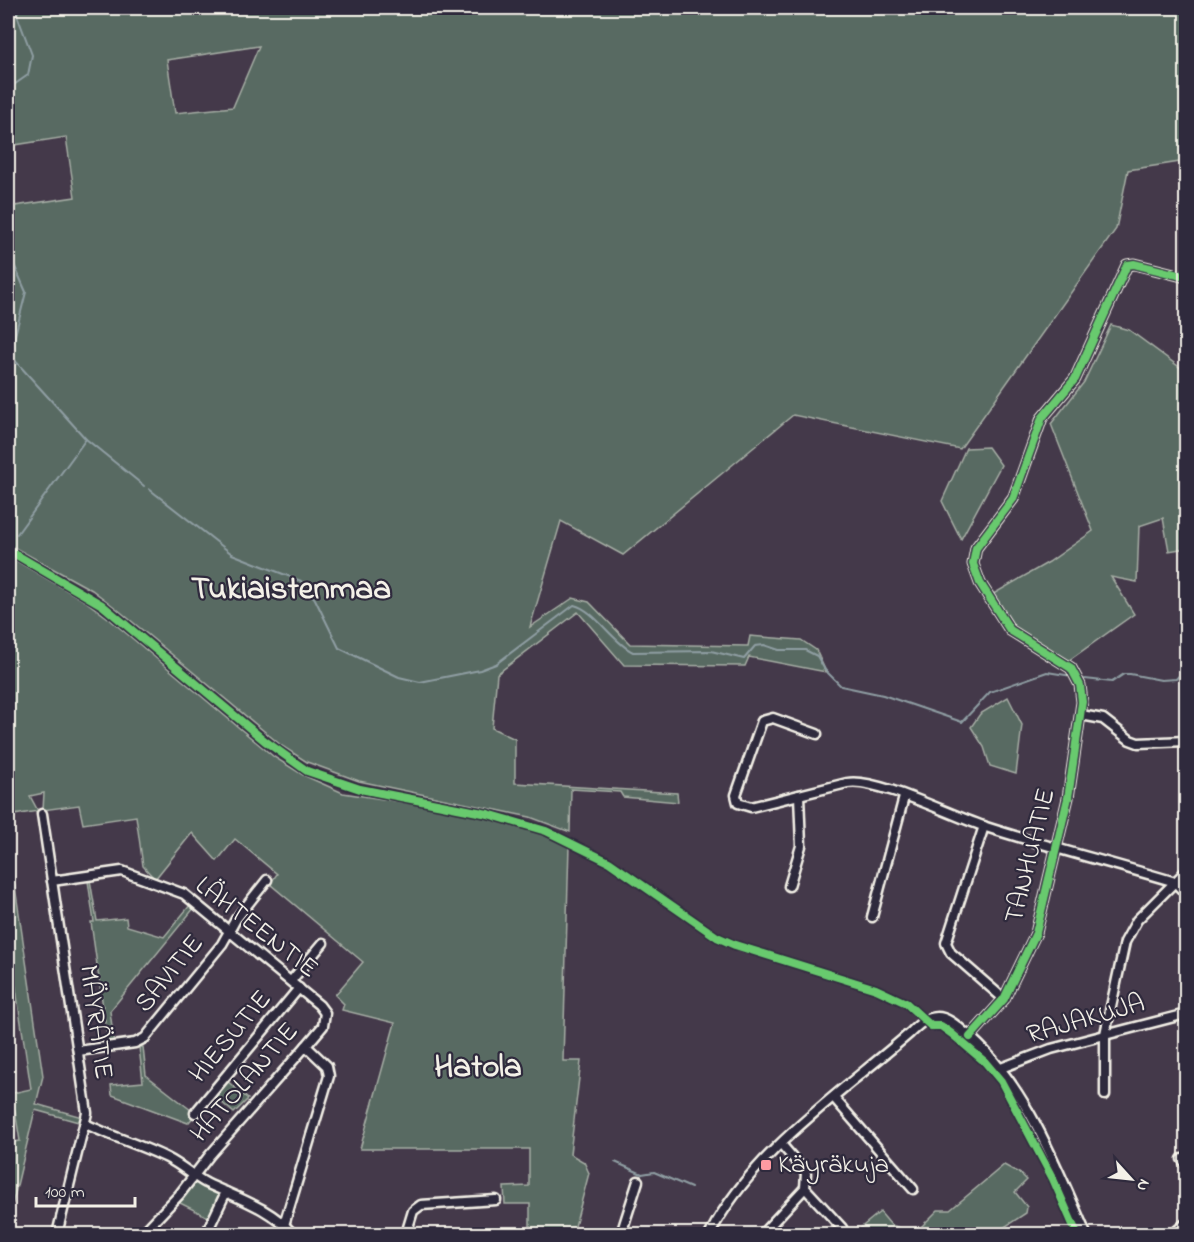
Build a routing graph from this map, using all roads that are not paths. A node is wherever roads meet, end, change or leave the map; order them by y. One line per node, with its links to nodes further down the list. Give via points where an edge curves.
1 (1186, 277): 2 (street, TANHUATIE, via 1127,265 1075,379 1042,418 1013,499 976,548 973,564 980,583 1010,630 1071,668 1080,685)
2 (1081, 716): 4 (street, via 1103,719 1138,743); 9 (street, TANHUATIE, via 1068,798)
3 (817, 734): 5 (street, via 773,718 762,722 736,797 739,804 748,807)
4 (1186, 741)
5 (799, 795): 6 (street, via 852,782); 14 (street, via 801,846)
6 (904, 797): 8 (street); 16 (street)
7 (42, 814): 12 (street, MÄYRÄTIE)
8 (984, 826): 9 (street); 21 (street, via 946,943 951,953)
9 (1055, 847): 13 (street); 21 (street, TANHUATIE, via 1036,933)
10 (1186, 871): 13 (street)
11 (267, 880): 17 (street, SAVITIE)
12 (52, 881): 17 (street, LÄHTEENTIE, via 122,871 187,896); 27 (street, MÄYRÄTIE)
13 (1175, 882): 15 (street); 24 (street, via 1127,935)
14 (789, 886)
15 (1186, 894)
16 (872, 917)
17 (230, 931): 19 (street, LÄHTEENTIE); 27 (street, SAVITIE, via 145,1038 135,1043)
18 (324, 943): 19 (street, HIESUTIE)
19 (291, 981): 20 (street, LÄHTEENTIE)
20 (299, 988): 22 (street, LÄHTEENTIE); 31 (street, HIESUTIE)
21 (1004, 999): 25 (street, TANHUATIE)
22 (324, 1011): 26 (street, HATOLANTIE, via 323,1026)
23 (1182, 1015): 24 (street, RAJAKUJA)
24 (1105, 1034): 28 (street, RAJAKUJA); 29 (street)
25 (970, 1037): 28 (street); 30 (street, via 945,1019 926,1020)
26 (306, 1046): 34 (street, HATOLANTIE); 41 (street, via 327,1066 329,1076)
27 (78, 1051): 32 (street, MÄYRÄTIE)
28 (1002, 1068): 51 (street, via 1057,1169)
29 (1105, 1095)
30 (834, 1098): 33 (street); 37 (street)
31 (195, 1113)
32 (86, 1124): 34 (street); 43 (street, MÄYRÄTIE)
33 (781, 1144): 36 (street, via 806,1173); 49 (street, via 734,1194)
34 (191, 1172): 38 (street); 44 (street, HATOLANTIE, via 179,1195)
35 (638, 1181): 48 (street)
36 (805, 1188): 42 (street); 50 (street)
37 (913, 1189)
38 (226, 1192): 41 (street, via 264,1210); 45 (street)
39 (496, 1200): 47 (street, via 422,1205 413,1211)
40 (1186, 1223): 52 (street)
41 (284, 1225): 46 (street)
42 (842, 1228)
43 (57, 1234)
44 (142, 1234)
45 (206, 1234)
46 (293, 1234)
47 (406, 1234)
48 (621, 1234)
49 (710, 1234)
50 (762, 1234)
51 (1086, 1234)
52 (1173, 1234)

